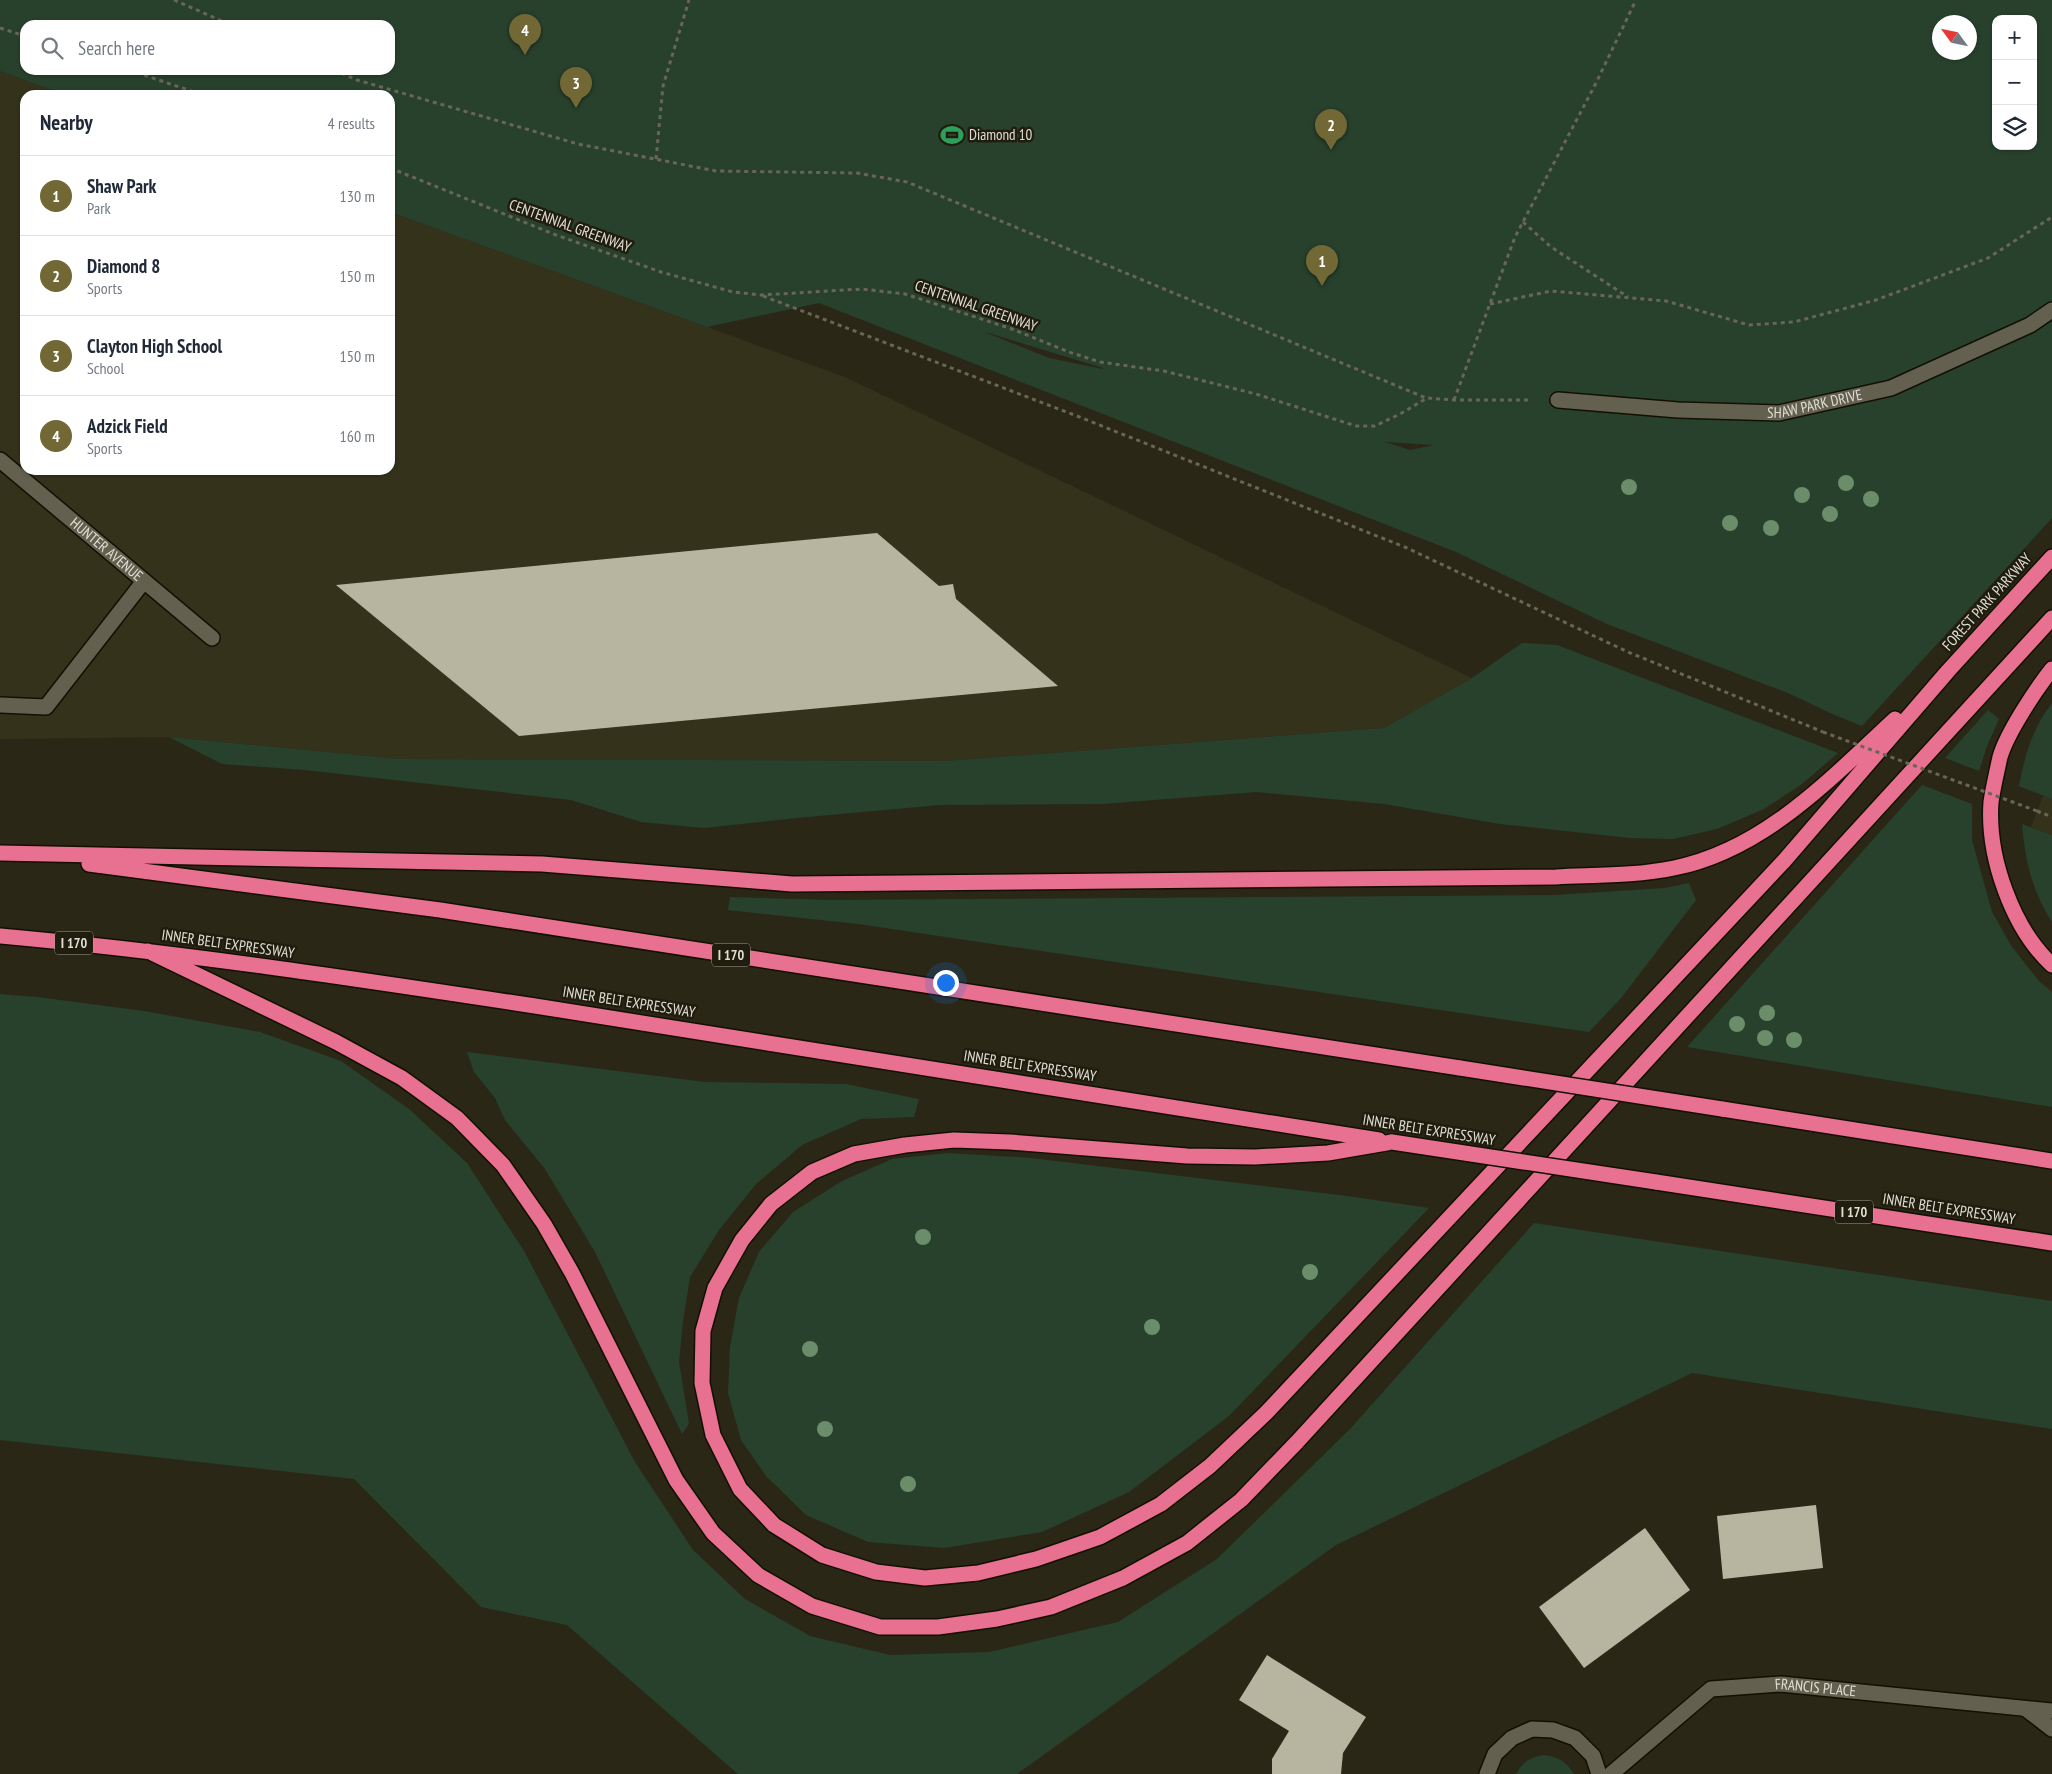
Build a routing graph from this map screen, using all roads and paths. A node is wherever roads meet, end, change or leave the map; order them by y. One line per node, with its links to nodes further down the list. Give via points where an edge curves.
1 (174, 0): 4 (path)
2 (689, 0): 12 (path, via 663,86)
3 (1636, 0): 15 (path)
4 (220, 20)
5 (0, 28): 6 (path)
6 (20, 34)
7 (143, 75): 9 (path)
8 (346, 75): 10 (path)
9 (188, 90)
10 (392, 90)
11 (395, 91): 12 (path, via 578,144)
12 (656, 159): 20 (path, via 716,171 857,173 907,182)
13 (395, 170): 16 (path, CENTENNIAL GREENWAY, via 556,235 661,272 732,292)
14 (2052, 217): 17 (path, via 1988,258 1876,300 1794,322 1749,325 1666,301)
15 (1523, 222): 17 (path, via 1551,247); 18 (path)
16 (761, 295): 20 (path, CENTENNIAL GREENWAY, via 862,289 905,294 1100,362 1164,371 1247,391 1356,426 1375,426); 31 (path, bridge, via 1077,416 1407,548 1628,652 1823,732)
17 (1628, 298): 18 (path, via 1551,291)
18 (1490, 304): 21 (path)
19 (2052, 310): 22 (street, SHAW PARK DRIVE, via 2030,326 1892,388 1779,413 1678,410)
20 (1427, 398): 21 (path)
21 (1454, 400): 22 (path)
22 (1558, 400)
23 (0, 460): 25 (street, HUNTER AVENUE)
24 (2052, 557): 29 (highway, FOREST PARK PARKWAY)
25 (144, 581): 27 (street, HUNTER AVENUE); 30 (street, via 46,707)
26 (2052, 618): 34 (highway, via 1241,1500 1186,1543 1123,1578 1051,1607 997,1619 938,1627 880,1627 812,1606 758,1575 713,1532 676,1480 568,1264 503,1164 458,1118 402,1078 336,1042)
27 (212, 638)
28 (2052, 669): 35 (highway, via 2020,717 2001,756 1991,802 1993,838 2002,880 2017,918 2042,956)
29 (1948, 671): 32 (highway, via 1804,803 1766,830 1717,855 1674,868 1621,874 792,884 542,864); 36 (highway, via 1784,861 1272,1406 1210,1466 1161,1504 1100,1538 1036,1560 978,1573 924,1578 876,1572 822,1555 774,1524 740,1489 713,1435 702,1383 703,1331 715,1288 742,1240 771,1204 812,1172 854,1154 905,1144 954,1140 1188,1156 1255,1157 1328,1153)
30 (0, 706)
31 (2052, 817)
32 (0, 854): 37 (highway, I 170, bridge, via 134,868 440,910)
33 (0, 936): 34 (highway, INNER BELT EXPRESSWAY / I 170)
34 (148, 951): 36 (highway, INNER BELT EXPRESSWAY / I 170, via 745,1038)
35 (2052, 965)
36 (1392, 1142): 38 (highway, INNER BELT EXPRESSWAY / I 170, bridge)
37 (2052, 1161)
38 (2052, 1243)
39 (2026, 1709): 40 (street, FRANCIS PLACE); 41 (street); 44 (street, FRANCIS PLACE, via 1781,1684 1711,1689)
40 (2052, 1711)
41 (2052, 1729)
42 (1487, 1774): 43 (street, via 1495,1754 1512,1738 1532,1729 1553,1730 1575,1738 1594,1756)
43 (1599, 1774)
44 (1611, 1774)

